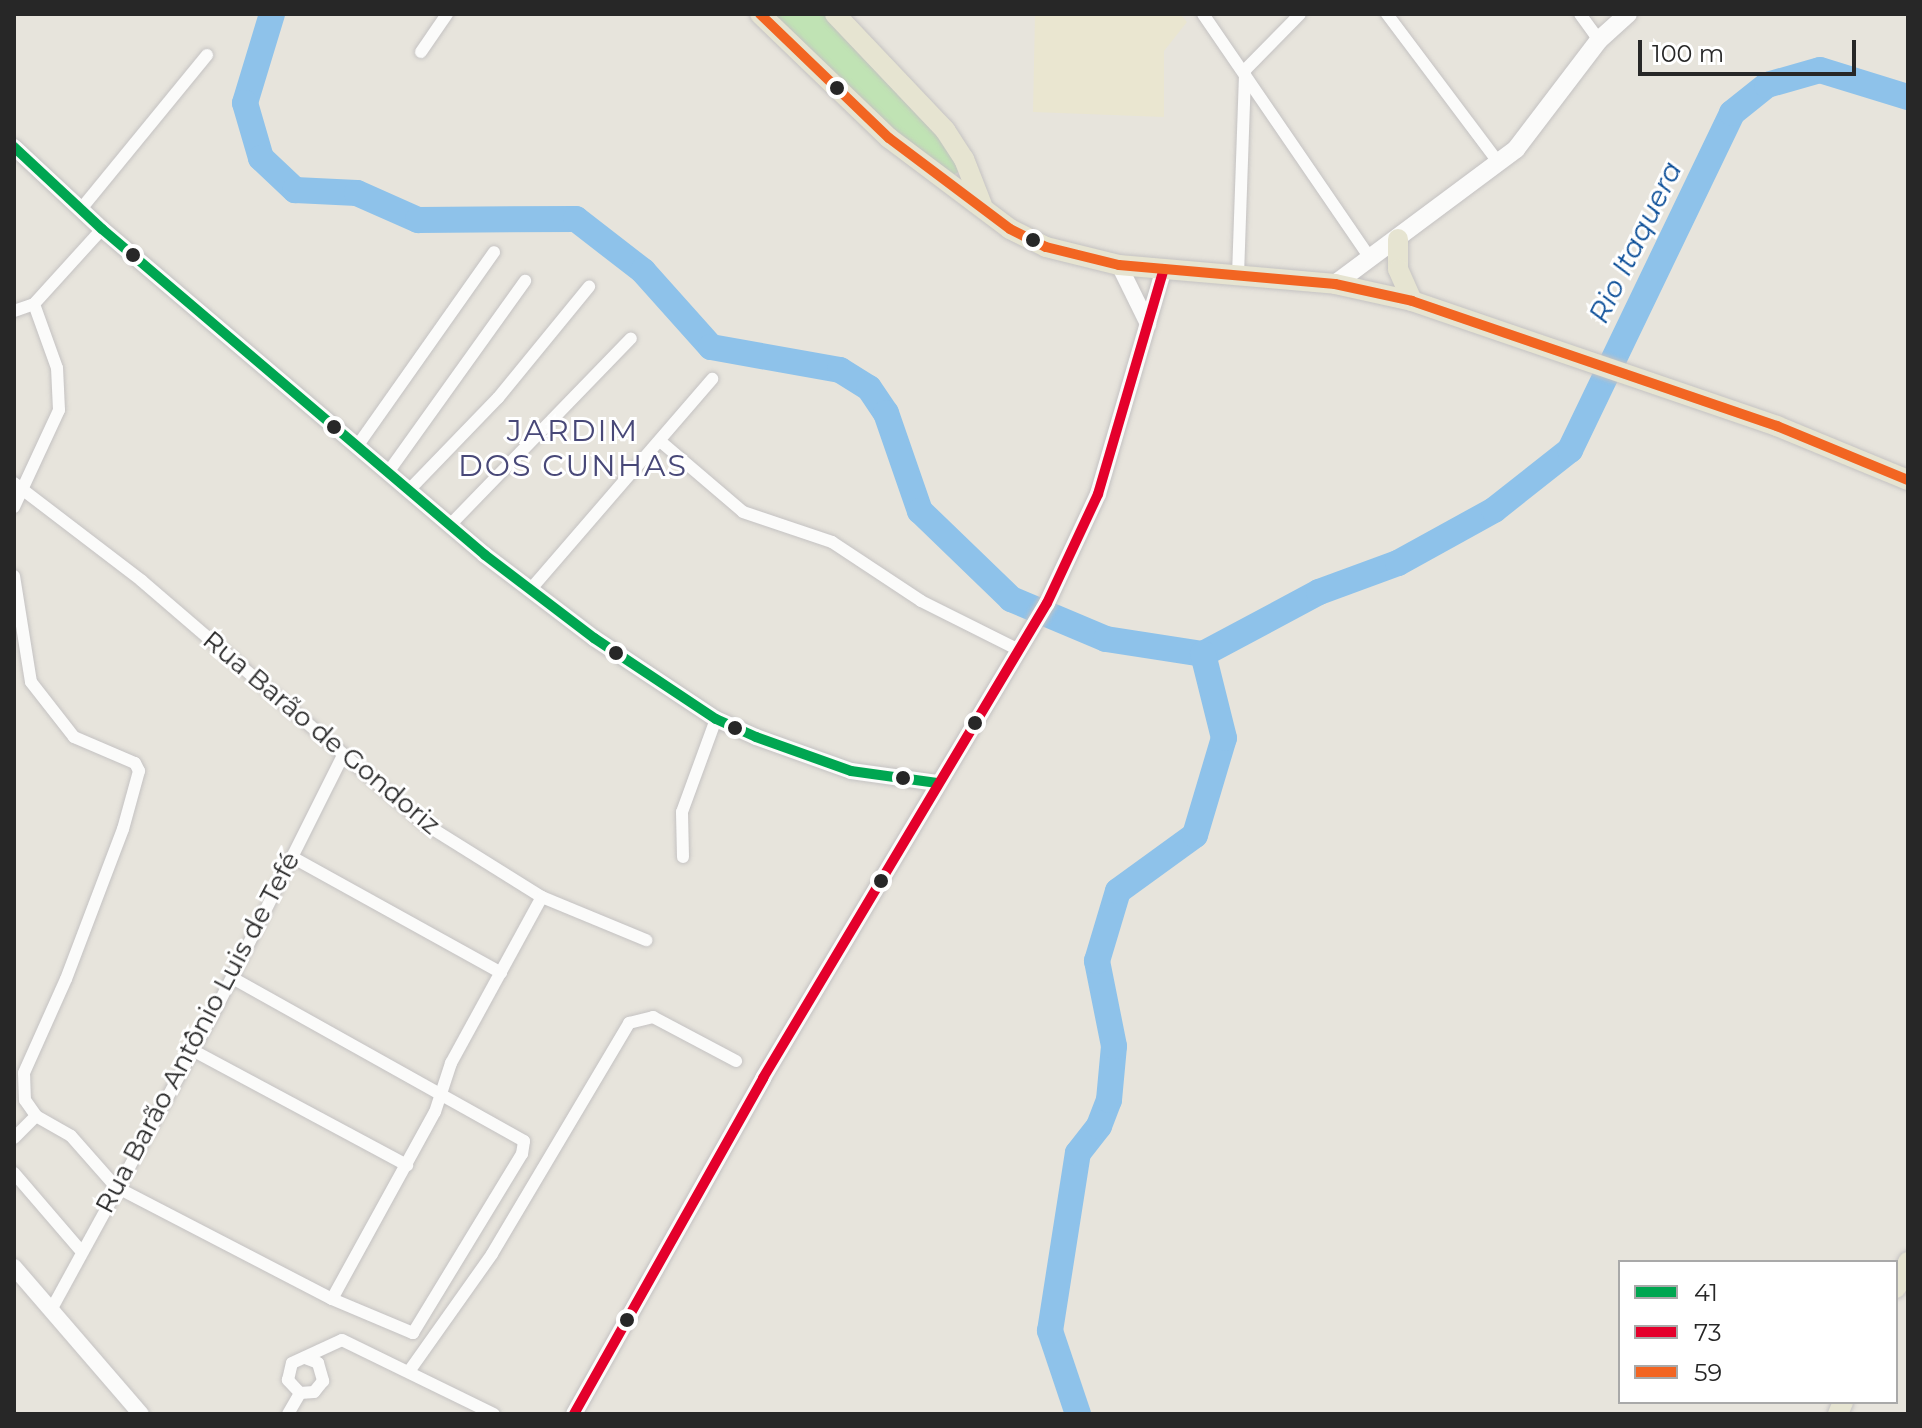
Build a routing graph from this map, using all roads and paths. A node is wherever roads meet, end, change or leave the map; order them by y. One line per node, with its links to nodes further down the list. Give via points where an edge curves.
1 (447, 14): 10 (street)
2 (760, 14): 16 (main road, via 889,138)
3 (836, 14): 14 (main road, via 927,111)
4 (1203, 14): 12 (street)
5 (1300, 14): 12 (street)
6 (1387, 14): 15 (street)
7 (1580, 14): 9 (street)
8 (1628, 14): 9 (main road)
9 (1599, 40): 15 (main road, via 1523,142)
10 (421, 52)
11 (207, 55): 18 (street)
12 (1245, 70): 22 (street); 25 (street)
13 (14, 147): 18 (street)
14 (964, 159): 16 (main road, via 957,173); 17 (main road)
15 (1499, 163): 20 (main road)
16 (942, 179): 17 (main road)
17 (982, 205): 23 (main road, via 1010,229 1046,247)
18 (81, 209): 19 (street)
19 (102, 229): 30 (street); 36 (street)
20 (1398, 239): 22 (main road); 29 (main road, via 1398,269)
21 (494, 252): 36 (street)
22 (1371, 259): 27 (main road)
23 (1119, 265): 24 (main road); 32 (street)
24 (1164, 269): 25 (main road); 32 (street)
25 (1238, 275): 27 (main road)
26 (525, 281): 37 (street)
27 (1335, 284): 29 (main road)
28 (589, 287): 40 (street, via 498,398)
29 (1412, 301): 38 (main road, via 1627,372)
30 (34, 304): 31 (street); 39 (street, via 57,368 59,410)
31 (14, 311)
32 (1149, 326): 45 (street, via 1098,494 1047,603)
33 (631, 338): 42 (street)
34 (712, 379): 35 (street)
35 (660, 441): 44 (street); 45 (street, via 743,512 832,542 921,601)
36 (358, 445): 37 (street)
37 (389, 471): 40 (street)
38 (1908, 480)
39 (18, 484): 41 (street); 47 (street, Rua Barão de Gondoriz, via 142,581)
40 (410, 489): 42 (street)
41 (14, 507)
42 (452, 523): 44 (street)
43 (14, 576): 58 (street, via 26,661 41,697 85,745 135,763 139,771 123,829 22,1082 25,1100)
44 (530, 590): 46 (street)
45 (1017, 649): 48 (street)
46 (716, 719): 48 (street, via 851,771); 50 (street, via 682,812)
47 (343, 755): 49 (street, Rua Barão Antônio Luis de Tefé); 51 (street, Rua Barão de Gondoriz, via 447,840)
48 (937, 783): 75 (street, via 642,1285)
49 (292, 857): 53 (street); 54 (street, Rua Barão Antônio Luis de Tefé)
50 (683, 857)
51 (542, 897): 52 (street, Rua Barão de Gondoriz); 53 (street)
52 (646, 940)
53 (501, 973): 57 (street, via 451,1063)
54 (232, 978): 55 (street, Rua Barão Antônio Luis de Tefé); 57 (street)
55 (194, 1051): 60 (street); 62 (street, Rua Barão Antônio Luis de Tefé)
56 (736, 1061): 70 (street, via 653,1017 629,1023 492,1254)
57 (440, 1094): 60 (street); 67 (street, via 522,1139 522,1154 413,1333)
58 (36, 1116): 59 (street); 62 (street, via 71,1136)
59 (14, 1138)
60 (407, 1165): 67 (street)
61 (14, 1173): 63 (street)
62 (116, 1187): 63 (street, Rua Barão Antônio Luis de Tefé); 67 (street)
63 (82, 1252): 68 (street, Rua Barão Antônio Luis de Tefé)
64 (1908, 1262): 66 (main road)
65 (17, 1276): 68 (street)
66 (1898, 1284)
67 (332, 1299)
68 (51, 1310): 72 (street)
69 (305, 1358): 70 (street, via 342,1340); 71 (street, via 288,1372 289,1385); 71 (street, via 318,1363 323,1381 314,1392)
70 (410, 1370): 74 (street)
71 (300, 1393): 73 (street)
72 (141, 1414)
73 (288, 1414)
74 (494, 1414)
75 (574, 1414)

